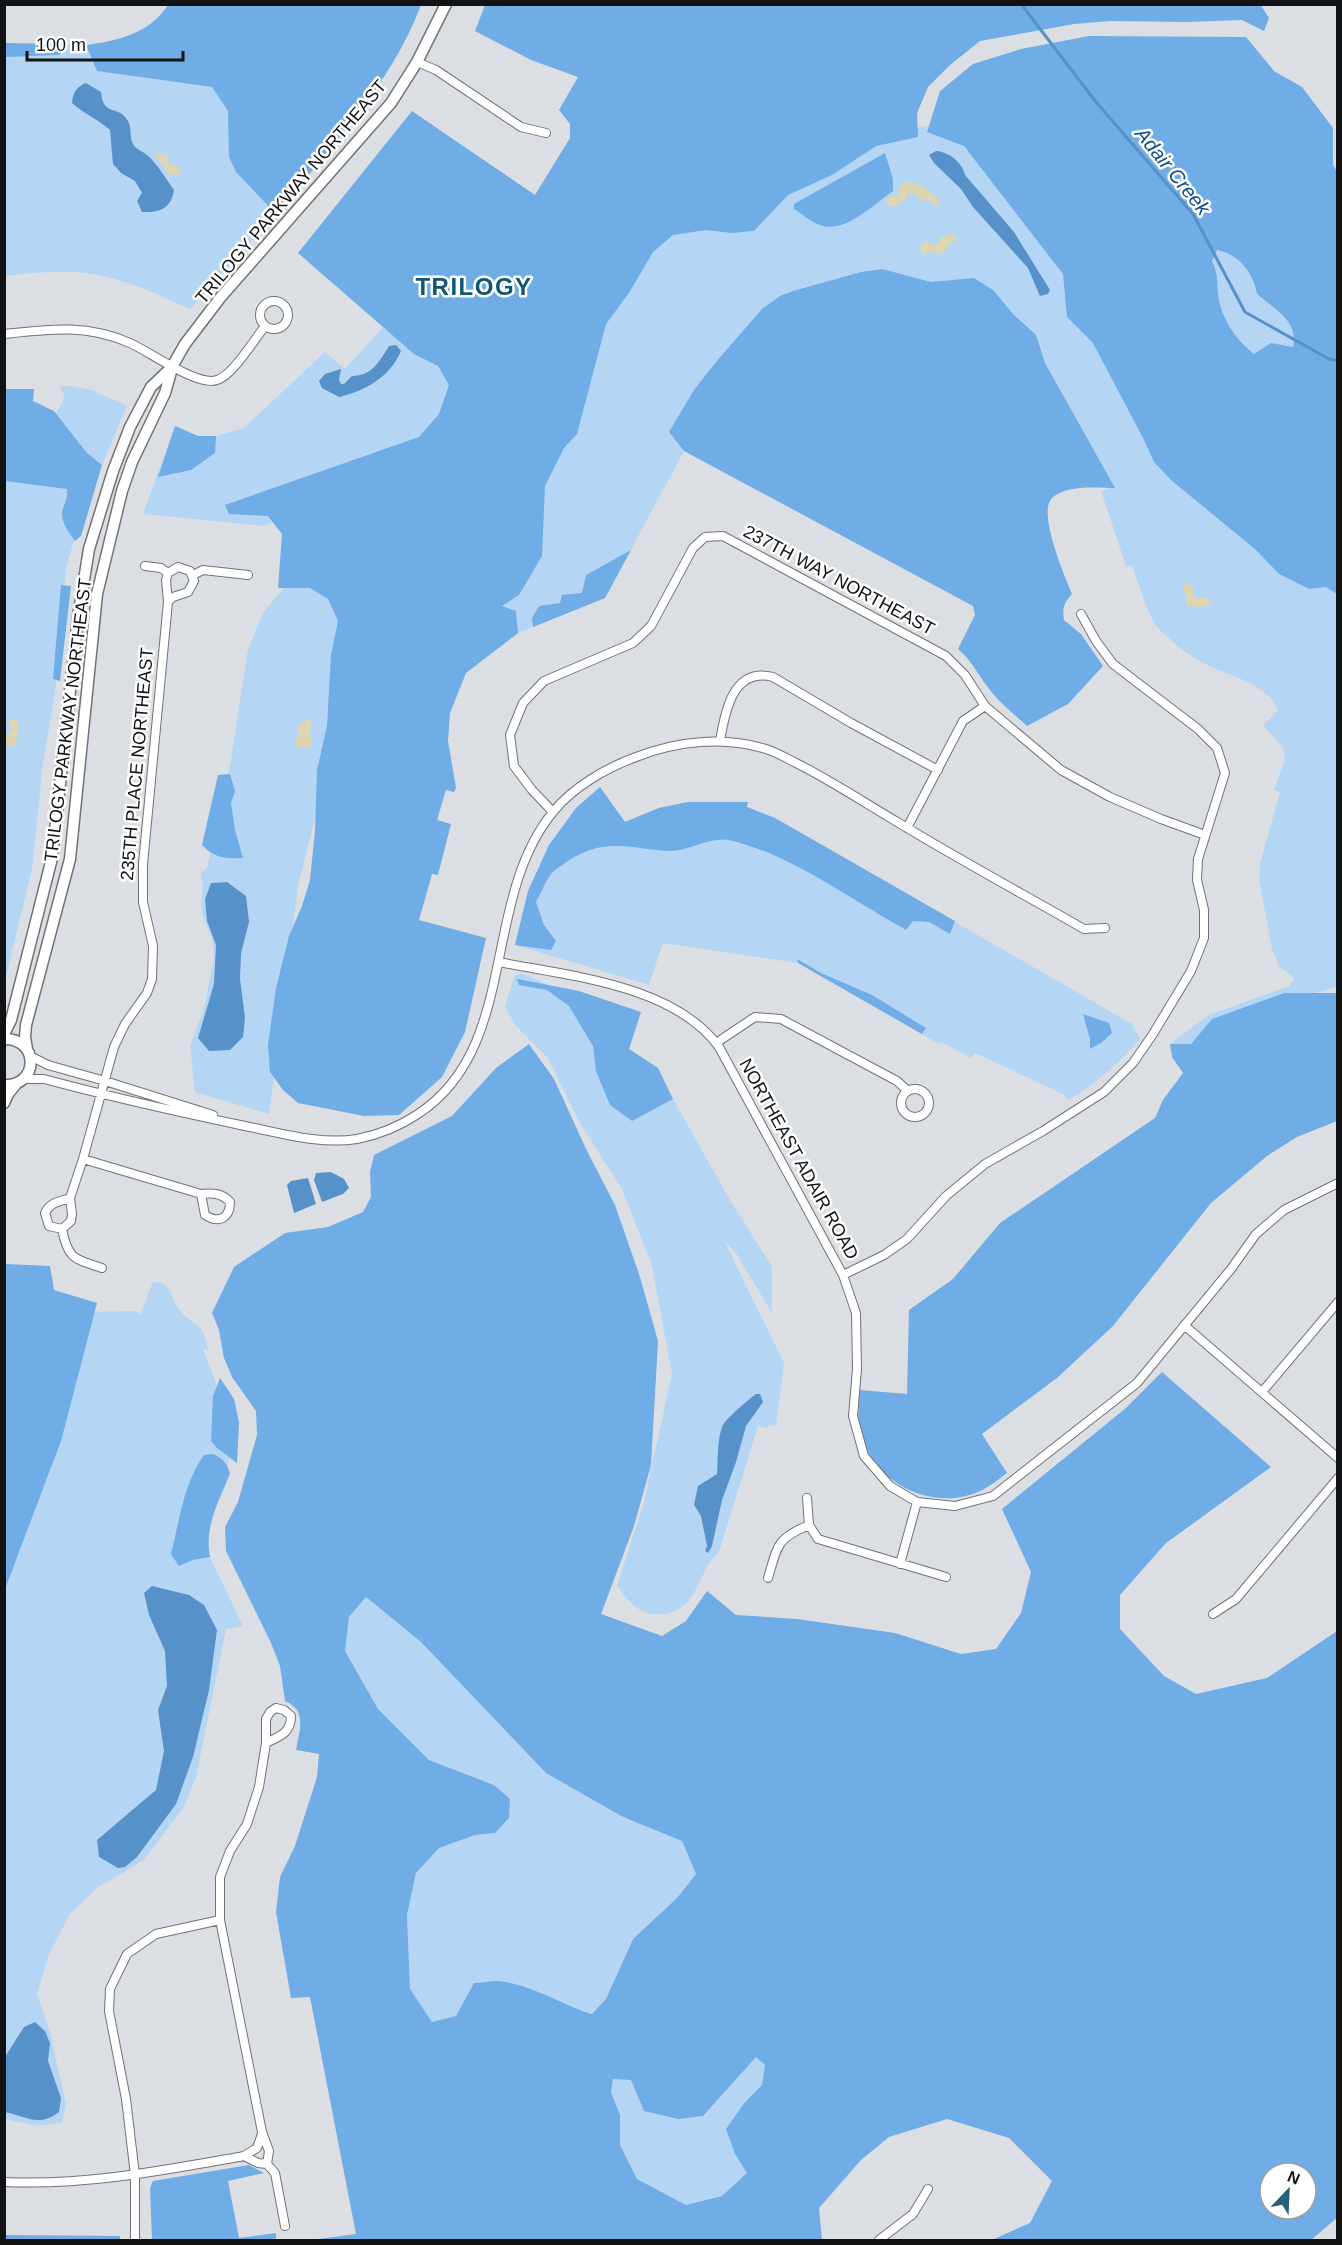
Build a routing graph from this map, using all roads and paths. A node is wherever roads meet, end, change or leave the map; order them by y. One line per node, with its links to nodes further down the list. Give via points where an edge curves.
1 (446, 4): 2 (street, TRILOGY PARKWAY NORTHEAST)
2 (417, 62): 3 (street, via 436,69 521,126); 6 (street, TRILOGY PARKWAY NORTHEAST, via 391,103 220,298)
3 (546, 133)
4 (265, 326): 6 (street, via 220,379 207,381)
5 (4, 334): 6 (street, via 61,328 91,330)
6 (173, 365): 21 (street, TRILOGY PARKWAY NORTHEAST, via 151,387 130,427 89,549 52,858 11,1020); 24 (street, TRILOGY PARKWAY NORTHEAST, via 165,393 125,481 97,594 72,848 26,1025)
7 (145, 566): 8 (street)
8 (168, 573): 10 (street, via 178,567); 11 (street, 235TH PLACE NORTHEAST)
9 (248, 575): 10 (street, via 203,570)
10 (193, 576): 11 (street, via 188,592)
11 (168, 602): 26 (street, 235TH PLACE NORTHEAST, via 142,884 153,946 152,979 121,1031)
12 (1082, 614): 18 (street, via 1113,664 1217,748 1225,772)
13 (985, 706): 15 (street, via 963,721); 16 (street, 237TH WAY NORTHEAST, via 965,675 946,656 723,536 705,537 693,548 642,637 544,681 523,703 510,735 514,765); 18 (street, 237TH WAY NORTHEAST, via 1061,770 1110,797)
14 (720, 741): 15 (street, via 725,714 737,687 762,674); 16 (street, via 675,745 625,761 593,778); 17 (street, via 768,749)
15 (938, 770): 17 (street)
16 (553, 812): 20 (street, via 524,862)
17 (907, 828): 19 (street, via 1084,929)
18 (1205, 835): 38 (street, via 1197,880 1204,910 1204,938 1191,970 1133,1063 1104,1092 985,1164 946,1196 907,1239)
19 (1105, 928)
20 (499, 962): 23 (street, NORTHEAST ADAIR ROAD, via 644,994 676,1008); 31 (street, via 473,1052 446,1092 407,1122 355,1139 313,1140)
21 (4, 1034)
22 (4, 1039): 24 (street, via 14,1040)
23 (716, 1043): 28 (street, via 755,1017 781,1019); 38 (street, NORTHEAST ADAIR ROAD)
24 (29, 1053): 25 (street, TRILOGY PARKWAY NORTHEAST, via 29,1072); 26 (street, via 48,1065)
25 (21, 1081): 27 (street); 29 (street, via 44,1079); 30 (street)
26 (105, 1081): 29 (street, 235TH PLACE NORTHEAST); 31 (street)
27 (4, 1085)
28 (908, 1090)
29 (101, 1095): 31 (street); 32 (street, 235TH PLACE NORTHEAST)
30 (4, 1103)
31 (251, 1127)
32 (84, 1159): 34 (street); 35 (street, 235TH PLACE NORTHEAST)
33 (1338, 1183): 40 (street, via 1284,1210 1256,1234)
34 (201, 1194)
35 (70, 1198): 36 (street, 235TH PLACE NORTHEAST, via 71,1221); 36 (street, via 54,1202 45,1214 49,1226)
36 (62, 1229): 37 (street, via 67,1250 76,1259)
37 (102, 1268)
38 (843, 1275): 45 (street, NORTHEAST ADAIR ROAD, via 856,1313 853,1416 864,1456 890,1486)
39 (1338, 1302): 41 (street)
40 (1184, 1325): 41 (street); 45 (street, via 1137,1383 993,1496 955,1506)
41 (1262, 1392): 42 (street)
42 (1338, 1458)
43 (1338, 1478): 50 (street, via 1236,1599)
44 (807, 1497): 46 (street)
45 (917, 1502): 47 (street)
46 (809, 1525): 47 (street, via 818,1539); 49 (street, via 789,1534 779,1544)
47 (900, 1564): 48 (street)
48 (946, 1577)
49 (768, 1578)
50 (1213, 1614)
51 (266, 1743): 52 (street, via 259,1787 220,1877)
52 (220, 1920): 53 (street); 56 (street, via 156,1934 127,1954 110,1989 109,2011 126,2099)
53 (262, 2132): 54 (street, via 257,2148); 55 (street, via 269,2151)
54 (244, 2156): 55 (street); 56 (street)
55 (267, 2164): 59 (street, via 275,2173)
56 (135, 2175): 57 (street, via 79,2181); 60 (street)
57 (4, 2182)
58 (928, 2189): 61 (street, via 913,2214)
59 (285, 2226)
60 (135, 2241)
61 (879, 2241)

